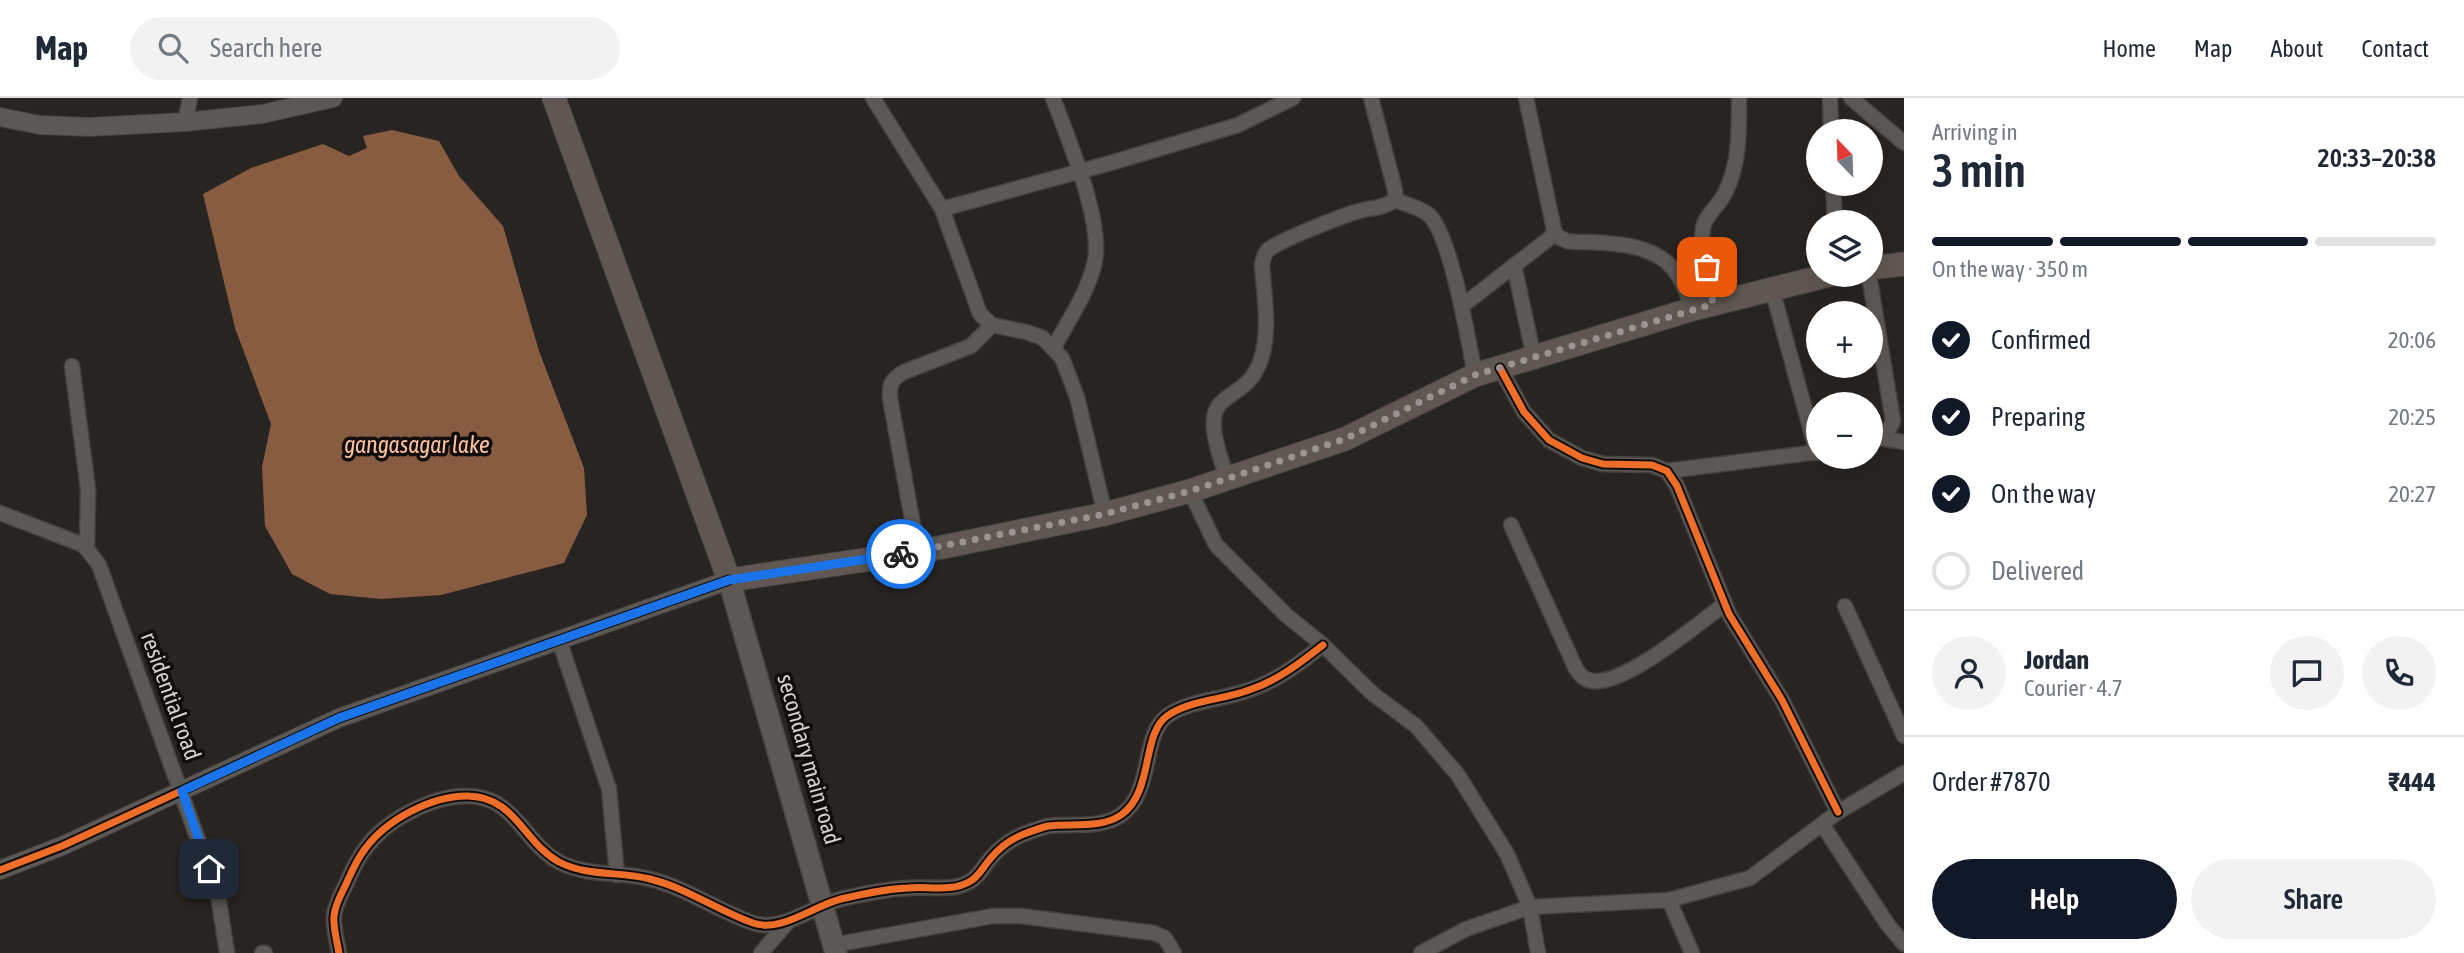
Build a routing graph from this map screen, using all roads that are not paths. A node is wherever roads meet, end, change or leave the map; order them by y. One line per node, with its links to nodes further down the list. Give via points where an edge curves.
1 (190, 98): 14 (street)
2 (333, 98): 14 (street, via 262,114)
3 (554, 98): 47 (main road)
4 (873, 98): 18 (street)
5 (1054, 98): 16 (street)
6 (1293, 98): 16 (street, via 1238,125)
7 (1371, 98): 17 (street)
8 (1526, 98): 19 (street)
9 (1739, 98): 27 (street, via 1740,137 1731,176 1724,196 1704,222)
10 (1830, 98): 13 (street)
11 (1851, 98): 15 (street)
12 (0, 117): 14 (street, via 89,127)
13 (1831, 119)
14 (185, 122)
15 (1904, 143)
16 (1079, 172): 18 (street); 29 (street, via 1097,233 1097,252 1087,286)
17 (1395, 200): 26 (street, via 1428,213 1434,222); 40 (street, via 1328,222 1275,246 1263,257 1265,337 1261,360 1247,385 1216,410 1215,438)
18 (942, 209): 28 (street, via 975,304)
19 (1555, 234): 21 (street); 27 (street, via 1568,242 1628,245 1656,255 1669,264)
20 (1904, 264): 22 (main road)
21 (1514, 265): 26 (street); 30 (street)
22 (1883, 267)
23 (1806, 281): 25 (main road)
24 (1871, 287): 35 (street, via 1893,421)
25 (1772, 289): 27 (main road); 34 (street)
26 (1462, 306): 33 (street)
27 (1703, 307): 30 (main road)
28 (992, 325): 29 (street, via 1043,338); 46 (street, via 971,346 904,372 890,384)
29 (1054, 347): 43 (street, via 1069,371 1077,397)
30 (1534, 358): 32 (main road)
31 (72, 366): 45 (street, via 88,489)
32 (1500, 368): 33 (main road); 39 (street, via 1524,412 1549,440 1603,464 1652,465)
33 (1475, 375): 40 (main road, via 1345,439)
34 (1806, 409)
35 (1883, 434)
36 (1883, 441): 37 (street)
37 (1904, 442)
38 (1806, 454): 39 (street)
39 (1667, 471): 48 (street)
40 (1227, 478): 41 (main road)
41 (1190, 491): 43 (main road); 51 (street, via 1216,545)
42 (0, 513): 45 (street)
43 (1105, 514): 46 (main road)
44 (1511, 525): 48 (street, via 1576,669 1590,681 1640,666)
45 (87, 549): 54 (street, residential road, via 107,584)
46 (918, 552): 47 (main road)
47 (729, 580): 50 (street); 60 (main road, secondary main road)
48 (1725, 604): 55 (street, via 1782,700)
49 (1845, 607): 52 (street)
50 (559, 640): 54 (street, via 339,718); 58 (street, via 609,789)
51 (1323, 645): 60 (street, via 1265,684 1185,707 1164,718 1157,726 1135,798 1111,820 1045,827 1019,836 1003,846 967,884 874,891); 61 (street, via 1373,694 1416,726 1458,775 1507,854)
52 (1904, 736)
53 (1904, 773): 55 (street)
54 (182, 791): 57 (street); 65 (street, residential road, via 218,895)
55 (1838, 812): 56 (street)
56 (1822, 824): 59 (street, via 1750,878); 63 (street)
57 (0, 870)
58 (617, 875): 62 (street, via 649,878 757,925); 66 (street, via 572,868 555,860 505,807 485,798 443,798 381,831 365,849 334,914)
59 (1669, 901): 61 (street); 71 (street)
60 (824, 903): 62 (street); 64 (main road, secondary main road)
61 (1530, 907): 69 (street, via 1466,929); 70 (street)
62 (789, 920): 67 (street)
63 (1904, 944)
64 (835, 949): 68 (street, via 1002,916 1154,933 1165,938)
65 (226, 953)
66 (339, 953)
67 (761, 953)
68 (1174, 953)
69 (1421, 953)
70 (1538, 953)
71 (1692, 953)

